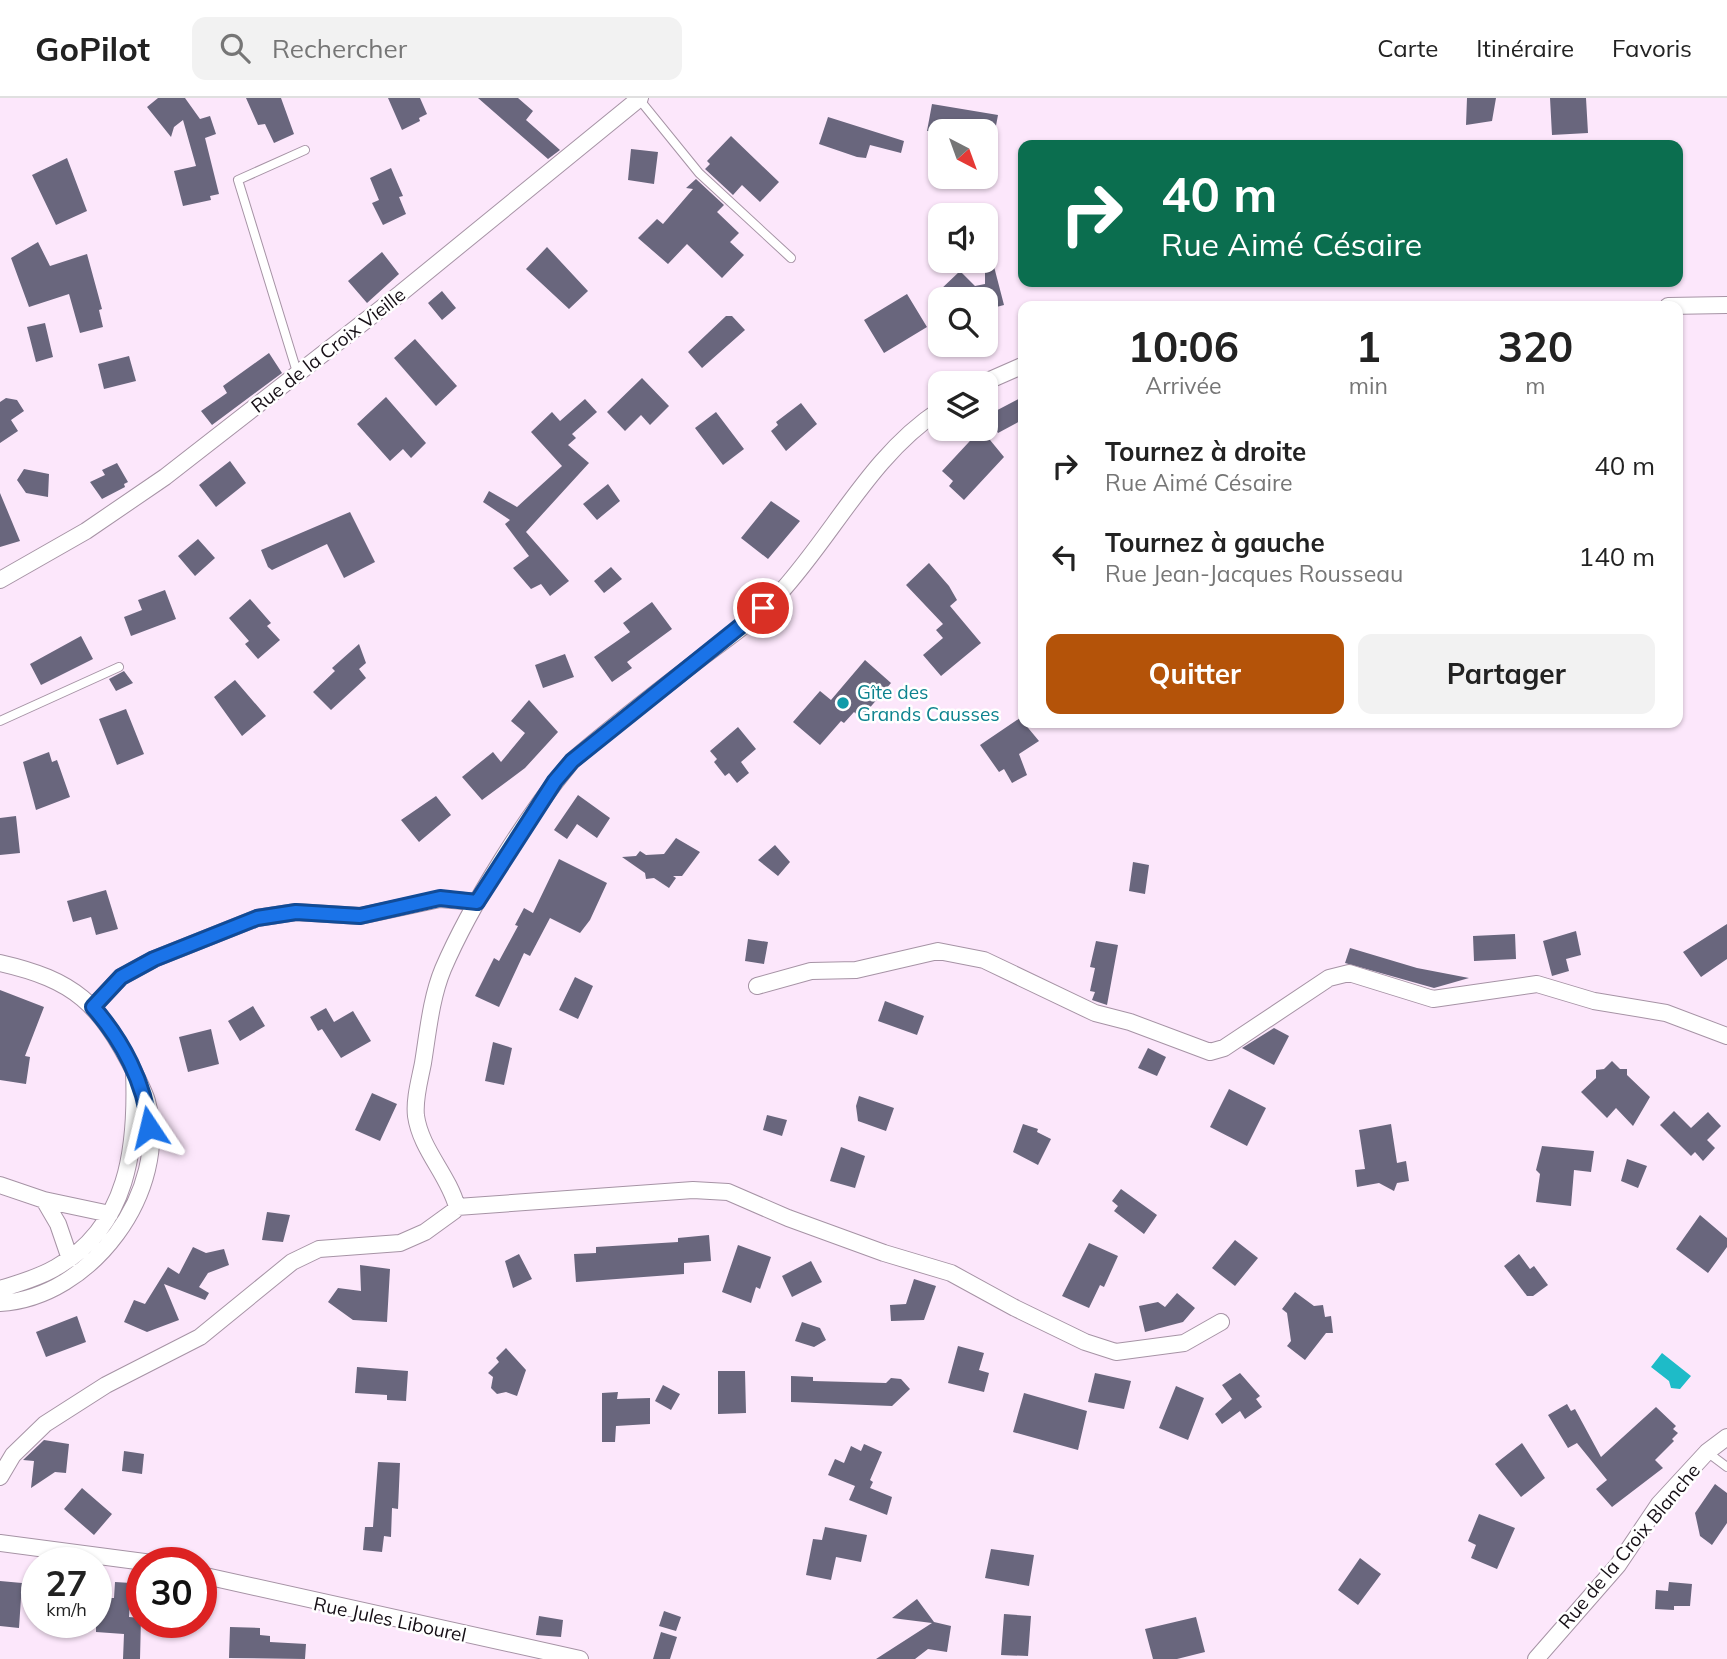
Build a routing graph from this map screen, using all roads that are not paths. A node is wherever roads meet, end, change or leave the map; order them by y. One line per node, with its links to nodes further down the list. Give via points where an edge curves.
1 (639, 99): 3 (lane, via 699,173); 7 (street, Rue de la Croix Vieille)
2 (305, 150): 7 (lane, via 238,180)
3 (791, 258)
4 (1727, 305): 5 (street)
5 (1683, 306)
6 (1018, 368): 8 (street)
7 (297, 372): 10 (street, Rue de la Croix Vieille, via 165,477 86,531)
8 (998, 376)
9 (928, 418): 13 (street, via 912,428 876,467 778,594 572,761)
10 (0, 580)
11 (119, 667): 12 (lane)
12 (0, 722)
13 (477, 902): 16 (street, via 440,898 360,916 296,912 257,918 154,959 121,977); 21 (street, via 442,971 416,1113 426,1149 451,1186)
14 (0, 963): 16 (street, via 56,981)
15 (757, 986): 17 (street, via 811,971 856,970 938,951 984,960 1095,1013 1210,1052 1224,1048 1329,978 1349,973 1433,999 1537,984 1594,1001 1666,1013)
16 (93, 1007): 18 (street, via 113,1030)
17 (1727, 1036)
18 (134, 1071): 22 (street, via 133,1149); 25 (street, via 147,1102 148,1165 130,1213 108,1246 82,1272 41,1296)
19 (0, 1185): 20 (street)
20 (44, 1200): 22 (street); 23 (street)
21 (457, 1207): 26 (street, via 693,1189 728,1192 884,1253 951,1273 1085,1342 1116,1352 1184,1343); 30 (street, via 442,1222 400,1243 319,1249 292,1262 200,1337 106,1385 45,1424 13,1455)
22 (110, 1214): 23 (street)
23 (70, 1259): 24 (street, via 37,1277)
24 (0, 1289)
25 (0, 1303)
26 (1221, 1322)
27 (1727, 1437): 28 (street, Rue de la Croix Blanche)
28 (1707, 1452): 29 (lane); 35 (street, Rue de la Croix Blanche, via 1659,1504 1618,1565)
29 (1727, 1467)
30 (0, 1477)
31 (0, 1543): 32 (street)
32 (126, 1560)
33 (217, 1579): 34 (street, Rue Jules Libourel)
34 (580, 1659)
35 (1536, 1659)

